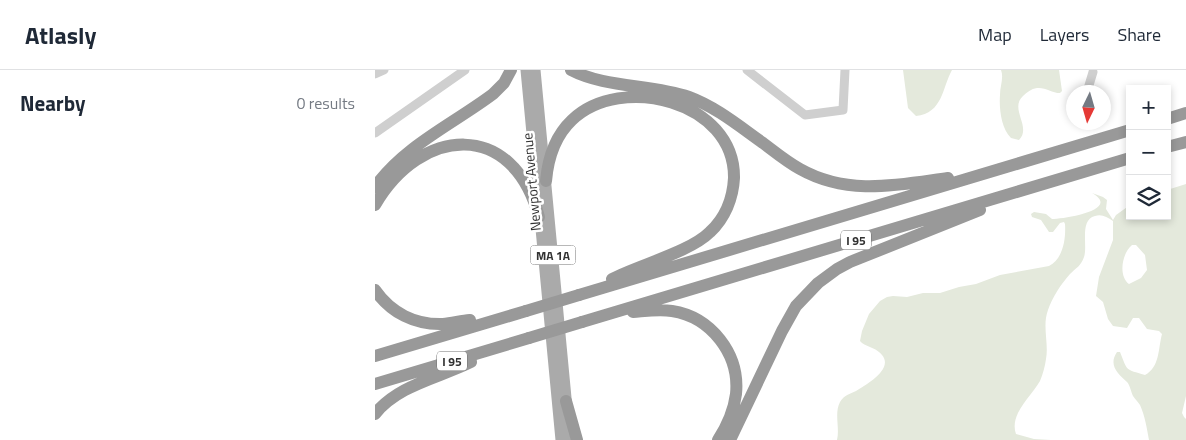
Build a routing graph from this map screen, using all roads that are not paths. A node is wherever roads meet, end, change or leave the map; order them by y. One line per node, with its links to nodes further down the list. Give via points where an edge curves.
1 (383, 70): 11 (street)
2 (465, 70): 16 (street)
3 (511, 70): 22 (highway, via 493,94 407,153)
4 (526, 70): 25 (main road, Newport Avenue / MA 1A)
5 (535, 70): 21 (main road, Newport Avenue / MA 1A)
6 (571, 70): 20 (highway, via 591,78 666,91 697,100 724,115 792,165 834,183 884,187)
7 (747, 70): 8 (street, via 805,115 843,110)
8 (845, 70)
9 (1102, 70): 10 (street)
10 (1093, 71): 12 (street)
11 (375, 74)
12 (1089, 85)
13 (1186, 113): 14 (highway)
14 (1171, 118)
15 (1126, 131): 20 (highway, I 95)
16 (375, 133)
17 (1186, 142): 18 (highway)
18 (1171, 146)
19 (1126, 159): 23 (highway, I 95)
20 (987, 173): 27 (highway, I 95)
21 (545, 181): 27 (highway, via 552,151 567,124 589,108 614,100 654,99 693,110 716,128 730,152 734,175 731,197 723,216 710,232 691,246 623,273); 33 (main road, Newport Avenue / MA 1A)
22 (375, 187)
23 (1026, 189): 28 (highway, I 95); 39 (highway, via 850,262 818,283 787,321)
24 (375, 205): 25 (highway, via 397,176 417,158 443,146 466,145 489,150 513,166 530,189)
25 (539, 217): 35 (main road, Newport Avenue / MA 1A)
26 (375, 290): 29 (highway, via 394,310 423,322 445,324)
27 (579, 295): 29 (highway, I 95, bridge)
28 (606, 315): 30 (highway, I 95, bridge); 38 (highway, via 656,310 676,312 697,320 719,338 732,361 737,383 732,412)
29 (500, 318): 31 (highway, I 95)
30 (507, 344): 32 (highway, I 95); 34 (highway, via 399,393)
31 (375, 356)
32 (375, 384)
33 (566, 401): 36 (main road, Newport Avenue / MA 1A); 37 (highway)
34 (375, 414)
35 (561, 440)
36 (570, 440)
37 (577, 440)
38 (718, 440)
39 (730, 440)

